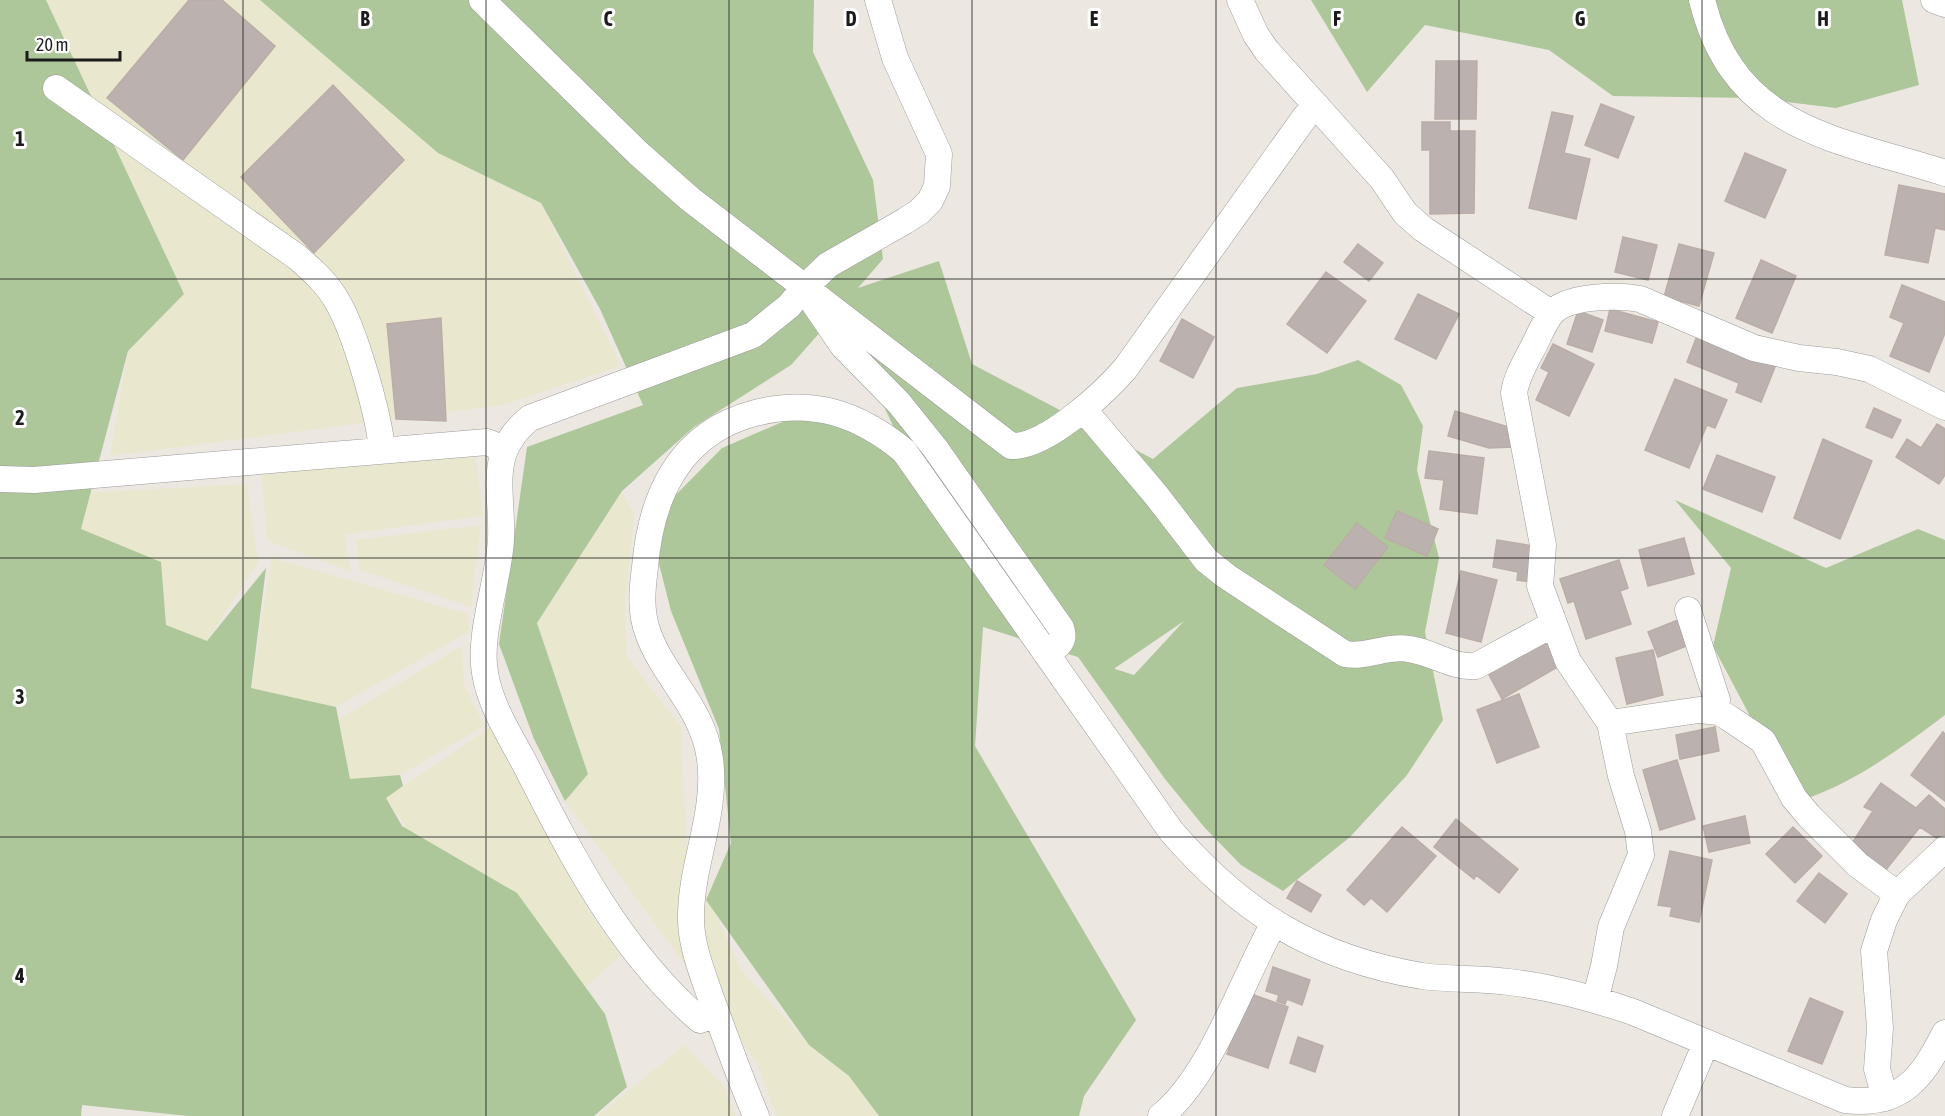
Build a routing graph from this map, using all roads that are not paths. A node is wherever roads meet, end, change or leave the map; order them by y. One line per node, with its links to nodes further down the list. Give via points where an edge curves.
1 (482, 0): 10 (street, via 663,176 716,222)
2 (878, 0): 10 (street, via 895,58 939,154 937,186 919,212 828,265)
3 (1240, 0): 8 (street, via 1262,43)
4 (1702, 0): 9 (street, via 1723,58 1766,107 1805,129)
5 (1934, 0): 6 (street)
6 (1945, 4)
7 (56, 88): 15 (street, via 320,277 350,328 381,432)
8 (1317, 106): 11 (street, via 1382,179 1413,222); 13 (street, via 1305,117 1125,369)
9 (1945, 173)
10 (804, 288): 13 (street, via 1011,446 1021,447); 14 (street, via 789,306 753,335 530,418); 19 (street, via 843,346 899,403 935,448 1061,628 1062,642)
11 (1551, 313): 12 (street, via 1560,306 1594,298 1640,299 1754,348 1869,369); 18 (street, via 1519,374 1514,393 1543,545 1540,586)
12 (1945, 406)
13 (1084, 410): 18 (street, via 1206,560 1345,654 1366,655 1400,648 1462,667 1476,666)
14 (504, 449): 15 (street, via 487,442); 26 (street, via 499,473 500,560 484,653 489,692 577,866 602,906 674,998 700,1020)
15 (382, 450): 16 (street, via 34,480)
16 (0, 479)
17 (1688, 610): 20 (street, via 1717,700)
18 (1553, 624): 21 (street, via 1568,661)
19 (1047, 654): 24 (street, via 1171,831 1231,893); 26 (street, via 920,472 904,452 862,422 813,408 768,410 724,425 687,454 661,492 652,514 642,604 649,636 693,708 710,758 710,812 693,895 691,927)
20 (1714, 711): 21 (street); 23 (street, via 1763,741 1794,798 1809,816 1858,865)
21 (1610, 723): 25 (street, via 1641,855 1612,921)
22 (1945, 849): 23 (street)
23 (1897, 894): 29 (street, via 1874,951 1880,1028 1877,1069)
24 (1274, 923): 25 (street, via 1342,956 1383,968 1425,976 1539,986); 31 (street, via 1208,1055 1177,1103)
25 (1595, 1000): 28 (street)
26 (717, 1014): 30 (street)
27 (1945, 1033): 29 (street, via 1925,1070)
28 (1707, 1043): 29 (street, via 1831,1096); 32 (street)
29 (1894, 1103)
30 (756, 1116)
31 (1161, 1116)
32 (1675, 1116)

